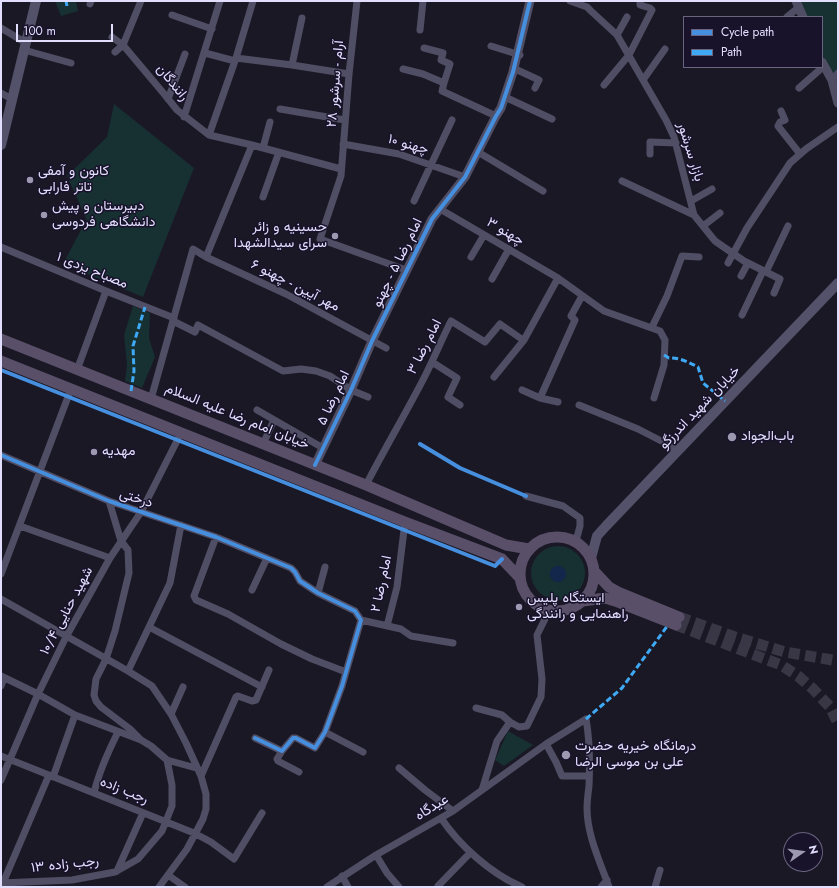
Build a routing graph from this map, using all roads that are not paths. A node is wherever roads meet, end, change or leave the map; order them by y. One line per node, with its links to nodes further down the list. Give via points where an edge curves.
1 (36, 1): 23 (main road)
2 (141, 1): 22 (street)
3 (220, 1): 18 (street)
4 (253, 1): 32 (street)
5 (357, 1): 39 (street, آرام - سرشور ۲۸)
6 (423, 1): 19 (street)
7 (530, 1): 30 (street, امام رضا ۵ - چهنو)
8 (570, 1): 10 (street, بازار سرشور)
9 (640, 1): 31 (street, via 640,5 652,10)
10 (588, 4): 20 (street, بازار سرشور)
11 (798, 4): 13 (street); 14 (street)
12 (172, 15): 18 (street)
13 (788, 16)
14 (803, 16)
15 (627, 17): 20 (street)
16 (302, 18): 35 (street)
17 (1, 28): 23 (street)
18 (212, 29): 28 (street)
19 (420, 30)
20 (617, 35): 31 (street, بازار سرشور)
21 (112, 36): 22 (street, رانندگان)
22 (123, 45): 27 (street); 48 (street, رانندگان)
23 (25, 46): 33 (street); 49 (main road)
24 (491, 46): 30 (street)
25 (424, 48): 42 (street, via 443,53 441,60 450,64)
26 (665, 49): 41 (street)
27 (115, 52)
28 (205, 53): 32 (street); 54 (street)
29 (184, 54): 48 (street)
30 (519, 55): 36 (street, امام رضا ۵ - چهنو)
31 (629, 55): 41 (street, بازار سرشور); 43 (street)
32 (235, 60): 35 (street); 60 (street)
33 (71, 63)
34 (823, 64): 40 (street)
35 (292, 65): 39 (street)
36 (513, 68): 44 (street, via 539,80); 47 (street, امام رضا ۵ - چهنو)
37 (819, 68): 45 (street)
38 (403, 70): 42 (street, via 423,74)
39 (349, 74): 56 (street, آرام - سرشور ۲۸)
40 (835, 76): 50 (street)
41 (643, 80): 61 (street, بازار سرشور)
42 (444, 83): 53 (street, via 442,91)
43 (604, 85)
44 (535, 88)
45 (799, 88)
46 (1, 93): 49 (street)
47 (505, 96): 53 (street, امام رضا ۵ - چهنو); 55 (street)
48 (168, 99): 54 (street, رانندگان)
49 (12, 100): 63 (main road)
50 (838, 103)
51 (280, 109): 56 (street)
52 (782, 111): 69 (street, via 785,120 778,126)
53 (496, 116): 67 (street, امام رضا ۵ - چهنو)
54 (184, 117): 60 (street, رانندگان)
55 (552, 119)
56 (345, 120): 62 (street, آرام - سرشور ۲۸)
57 (452, 120): 70 (street)
58 (270, 122): 65 (street)
59 (838, 127): 69 (street)
60 (209, 136): 64 (street, رانندگان)
61 (676, 143): 68 (street, via 650,142); 78 (street, بازار سرشور)
62 (343, 144): 70 (street, چهنو ۱۰, via 399,154); 71 (street, آرام - سرشور ۲۸)
63 (1, 145)
64 (252, 145): 65 (street, رانندگان); 88 (street)
65 (263, 148): 66 (street, رانندگان)
66 (279, 152): 71 (street, رانندگان); 76 (street)
67 (478, 152): 72 (street, امام رضا ۵ - چهنو); 75 (street)
68 (650, 154)
69 (800, 154): 87 (street, via 790,163)
70 (430, 164): 72 (street, چهنو ۱۰); 77 (street)
71 (341, 169): 93 (street, آرام - سرشور ۲۸, via 341,176 320,239)
72 (464, 177): 79 (street, امام رضا ۵ - چهنو)
73 (622, 181): 81 (street)
74 (712, 189): 78 (street)
75 (543, 191)
76 (264, 197)
77 (414, 201)
78 (691, 201): 81 (street, بازار سرشور)
79 (440, 209): 84 (street, چهنو ۳); 93 (street, امام رضا ۵ - چهنو, via 432,219)
80 (720, 212): 82 (street)
81 (694, 215): 82 (street, بازار سرشور)
82 (703, 226): 87 (street, بازار سرشور, via 715,241)
83 (788, 226): 94 (street)
84 (484, 235): 86 (street, چهنو ۳); 89 (street)
85 (1, 247): 99 (street, مصباح یزدی ۱)
86 (508, 249): 96 (street, چهنو ۳); 97 (street)
87 (733, 254): 91 (street); 92 (street, بازار سرشور)
88 (206, 257): 103 (street, مهر آیین - چهنو ۶, via 193,249); 107 (street, مهر آیین - چهنو ۶, via 286,294)
89 (471, 257)
90 (699, 257): 104 (street, via 682,256)
91 (728, 263)
92 (748, 263): 94 (street, بازار سرشور); 95 (street)
93 (406, 270): 107 (street, امام رضا ۵ - چهنو)
94 (765, 272): 100 (street, بازار سرشور, via 780,279); 102 (street)
95 (741, 276)
96 (558, 278): 101 (street, چهنو ۳); 106 (street)
97 (492, 279)
98 (838, 283): 128 (main road, خیابان شهید اندرزگو)
99 (106, 291): 103 (street, مصباح یزدی ۱); 111 (street)
100 (774, 293)
101 (582, 296): 104 (street, چهنو ۳, via 604,312); 117 (street, via 571,316 575,320)
102 (742, 315)
103 (174, 320): 114 (street, مصباح یزدی ۱, via 195,332 198,325 283,372 301,369 316,371 330,376); 119 (street)
104 (652, 327): 118 (street, via 660,331 665,340 664,365)
105 (1, 340): 111 (main road, خیابان امام رضا علیه السلام)
106 (523, 340): 110 (street, امام رضا ۳, via 500,324 486,342 451,321); 112 (street)
107 (372, 341): 108 (street, مهر آیین - چهنو ۶); 114 (street, امام رضا ۵)
108 (386, 348)
109 (1, 361): 113 (main road)
110 (432, 362): 121 (street, via 457,378 448,397); 132 (street, امام رضا ۳)
111 (77, 370): 119 (main road, خیابان امام رضا علیه السلام)
112 (494, 377)
113 (71, 389): 125 (main road); 131 (street)
114 (351, 390): 116 (street); 127 (street, امام رضا ۵)
115 (522, 390): 117 (street)
116 (368, 397)
117 (540, 398): 120 (street)
118 (654, 398)
119 (151, 399): 126 (main road, خیابان امام رضا علیه السلام)
120 (558, 402)
121 (460, 405)
122 (579, 406): 128 (street, via 638,429 671,446)
123 (257, 410): 124 (street)
124 (274, 420): 126 (street); 127 (street)
125 (181, 433): 135 (street, شهید حنایی ۱۰/۴); 136 (main road)
126 (263, 444): 130 (main road, خیابان امام رضا علیه السلام)
127 (323, 448): 130 (street, امام رضا ۵)
128 (677, 452): 145 (main road, خیابان شهید اندرزگو, via 597,536)
129 (1, 455): 131 (street, درختی)
130 (315, 465): 132 (main road, خیابان امام رضا علیه السلام)
131 (40, 471): 134 (street, درختی); 138 (street)
132 (366, 485): 142 (main road, خیابان امام رضا علیه السلام, via 506,545)
133 (526, 496): 141 (street, via 563,506 580,518)
134 (109, 501): 135 (street, درختی); 140 (street)
135 (141, 512): 137 (street, درختی); 140 (street, شهید حنایی ۱۰/۴)
136 (405, 522): 149 (main road, via 502,559); 156 (street, امام رضا ۲, via 397,588)
137 (181, 525): 139 (street, درختی); 157 (street, via 170,583)
138 (20, 526): 143 (street); 148 (street)
139 (216, 537): 144 (street, درختی); 163 (street, via 194,596 196,600 228,614 312,659)
140 (121, 541): 143 (street, شهید حنایی ۱۰/۴); 160 (street, via 128,550 129,573)
141 (576, 541): 142 (main road, via 550,537); 145 (main road)
142 (529, 549): 149 (main road, via 523,556)
143 (110, 558): 158 (street, شهید حنایی ۱۰/۴)
144 (267, 558): 150 (street); 151 (street, درختی, via 293,569 299,580)
145 (591, 558): 147 (main road)
146 (325, 567): 151 (street)
147 (594, 571): 153 (main road, via 594,582); 153 (main road, via 609,587 678,621 605,598)
148 (1, 574)
149 (520, 578): 154 (main road, via 522,589 529,599)
150 (252, 590)
151 (318, 593): 155 (street, درختی, via 355,611)
152 (1, 599): 158 (street)
153 (583, 601): 154 (main road, via 561,612)
154 (549, 611): 172 (street, via 537,635 542,679 541,697 527,726 519,727)
155 (361, 620): 156 (street, امام رضا ۲); 163 (street)
156 (386, 626): 159 (street, via 401,629 411,636)
157 (149, 627): 162 (street); 167 (street)
158 (66, 637): 160 (street); 168 (street, شهید حنایی ۱۰/۴)
159 (454, 643)
160 (106, 659): 162 (street); 176 (street, via 96,679 96,701)
161 (269, 670): 167 (street)
162 (128, 671): 170 (street, via 152,686)
163 (346, 672): 174 (street)
164 (3, 677): 165 (street); 168 (street)
165 (1, 686)
166 (184, 687): 170 (street)
167 (262, 687): 187 (street, via 254,701 236,697)
168 (38, 694): 171 (street); 181 (street, شهید حنایی ۱۰/۴)
169 (476, 708): 172 (street, via 502,715)
170 (171, 714): 183 (street)
171 (75, 715): 173 (street); 186 (street)
172 (510, 722): 190 (street, via 497,741)
173 (118, 732): 176 (street); 191 (street, via 107,752)
174 (325, 732): 178 (street, via 315,748 293,738); 179 (street)
175 (255, 738): 178 (street)
176 (141, 740): 182 (street)
177 (546, 744): 188 (street, via 562,776); 188 (street, عیدگاه, via 586,719 589,735); 190 (street, عیدگاه)
178 (282, 751): 185 (street, via 278,761)
179 (363, 752)
180 (1, 756): 181 (street, رجب زاده)
181 (10, 759): 186 (street, رجب زاده); 189 (street, شهید حنایی ۱۰/۴)
182 (167, 760): 183 (street); 196 (street, رجب زاده ۱۳, via 172,785 172,806)
183 (196, 768): 187 (street)
184 (399, 768): 192 (street)
185 (299, 772)
186 (51, 776): 191 (street, رجب زاده); 204 (street)
187 (201, 776): 197 (street, via 206,794 206,809)
188 (589, 776): 205 (street, via 589,823)
189 (1, 780)
190 (482, 790): 192 (street, عیدگاه)
191 (94, 793): 193 (street, رجب زاده)
192 (454, 810): 195 (street, عیدگاه)
193 (143, 813): 196 (street, رجب زاده); 201 (street)
194 (262, 813): 197 (street, رجب زاده, via 234,859 211,842)
195 (441, 818): 198 (street); 199 (street, عیدگاه)
196 (166, 822): 197 (street, رجب زاده); 201 (street, رجب زاده ۱۳, via 162,831 138,859)
197 (194, 834): 202 (street, via 187,849)
198 (470, 852): 207 (street); 213 (street, via 509,882)
199 (376, 855): 203 (street, عیدگاه); 212 (street, via 387,874)
200 (660, 870): 215 (street)
201 (117, 872): 206 (street, رجب زاده ۱۳, via 72,880)
202 (168, 875): 208 (street); 209 (street)
203 (342, 876): 210 (street, عیدگاه); 211 (street)
204 (2, 883): 206 (street, رجب زاده ۱۳)
205 (608, 883): 214 (street)
206 (15, 885)
207 (438, 886)
208 (160, 887)
209 (185, 887)
210 (327, 887)
211 (348, 887)
212 (399, 887)
213 (522, 887)
214 (600, 887)
215 (656, 887)

